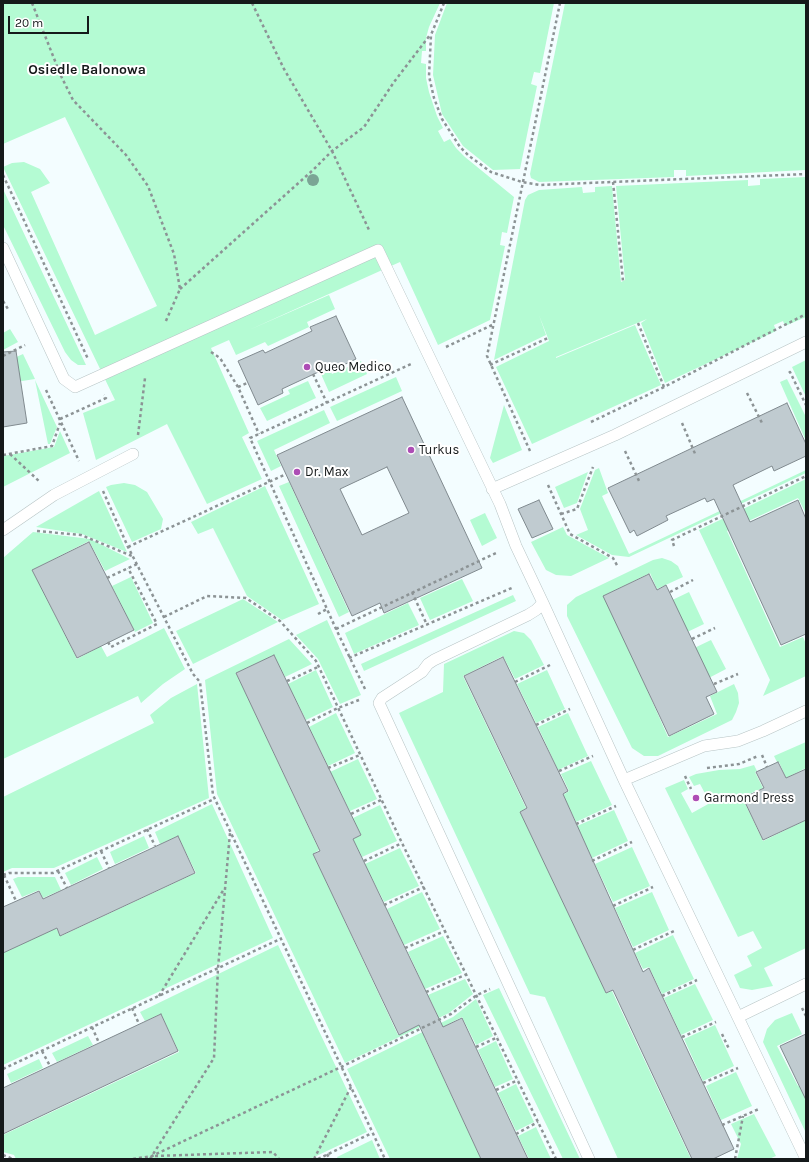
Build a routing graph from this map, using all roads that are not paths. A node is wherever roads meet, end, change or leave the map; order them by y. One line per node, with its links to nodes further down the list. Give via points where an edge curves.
1 (3, 248): 4 (lane, via 64,379 75,387 378,250)
2 (806, 342): 4 (lane, via 615,435)
3 (134, 454): 5 (lane, via 54,495)
4 (492, 489): 6 (lane)
5 (4, 529)
6 (543, 603): 8 (lane); 12 (lane, via 528,615 434,660 417,675 382,698 379,703)
7 (806, 711): 8 (lane, via 738,741 704,746)
8 (624, 780): 10 (lane)
9 (806, 984): 10 (lane)
10 (738, 1017): 11 (lane)
11 (804, 1158)
12 (589, 1159)

